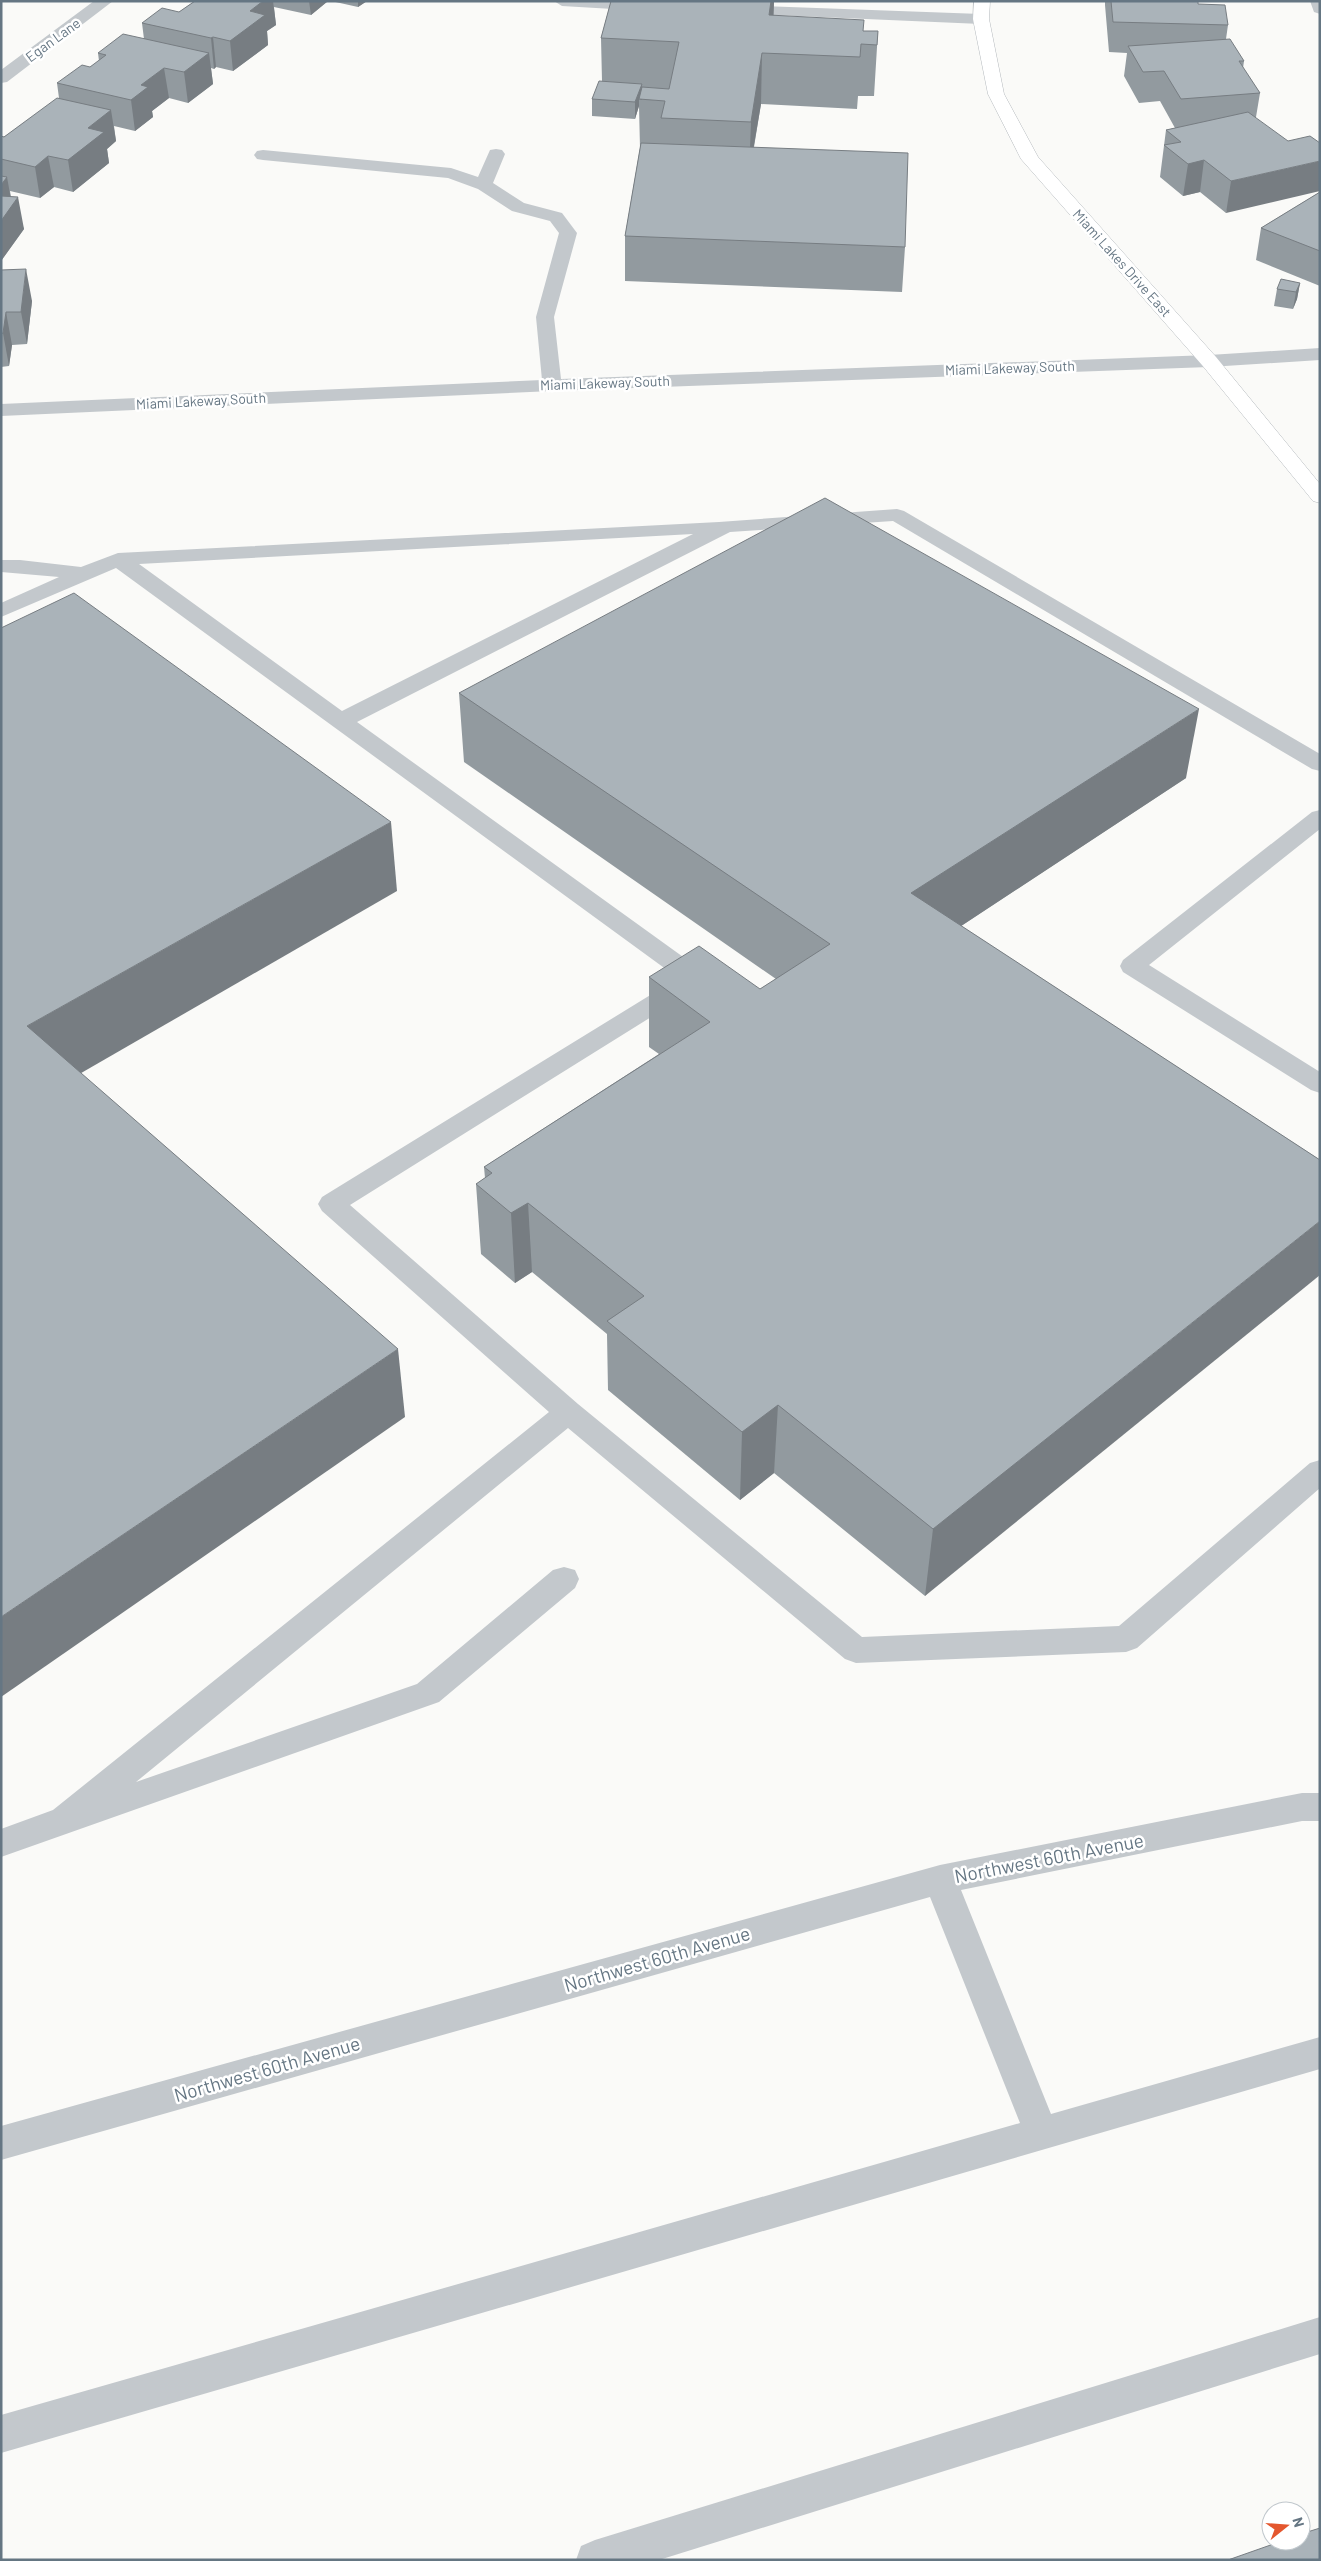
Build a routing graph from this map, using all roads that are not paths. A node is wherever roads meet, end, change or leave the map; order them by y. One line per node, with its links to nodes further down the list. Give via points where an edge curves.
1 (105, 1): 9 (street, Egan Lane)
2 (562, 1): 5 (street)
3 (982, 1): 8 (main road, Miami Lakes Drive East)
4 (1318, 1): 7 (street)
5 (659, 7)
6 (717, 9): 8 (street)
7 (1320, 9)
8 (981, 19): 14 (main road, Miami Lakes Drive East, via 996,94 1030,159)
9 (1, 78)
10 (496, 154): 12 (street)
11 (263, 156): 12 (street, via 451,173)
12 (484, 185): 15 (street, via 518,207 556,217 568,233 545,316)
13 (1320, 354): 14 (street, Miami Lakeway South)
14 (1209, 361): 15 (street, Miami Lakeway South); 17 (main road, Miami Lakes Drive East)
15 (552, 384): 16 (street, Miami Lakeway South)
16 (1, 410)
17 (1320, 498)
18 (726, 526): 19 (street); 23 (street); 24 (street, via 897,515)
19 (118, 558): 21 (street); 23 (street)
20 (1, 566): 21 (street)
21 (83, 574): 22 (street)
22 (1, 611)
23 (341, 722): 27 (street, via 695,978 331,1204)
24 (1320, 764)
25 (1320, 817): 26 (street, via 1132,966)
26 (1320, 1084)
27 (568, 1412): 28 (street, via 856,1650 1126,1639); 31 (street)
28 (1320, 1471)
29 (564, 1579): 31 (street, via 428,1693)
30 (1320, 1807): 33 (street, Northwest 60th Avenue, via 1302,1807)
31 (64, 1821): 32 (street)
32 (1, 1843)
33 (940, 1880): 35 (street); 36 (street, Northwest 60th Avenue)
34 (1320, 2053): 35 (street)
35 (1042, 2134): 38 (street)
36 (1, 2143)
37 (1320, 2335): 39 (street)
38 (1, 2434)
39 (595, 2560)

